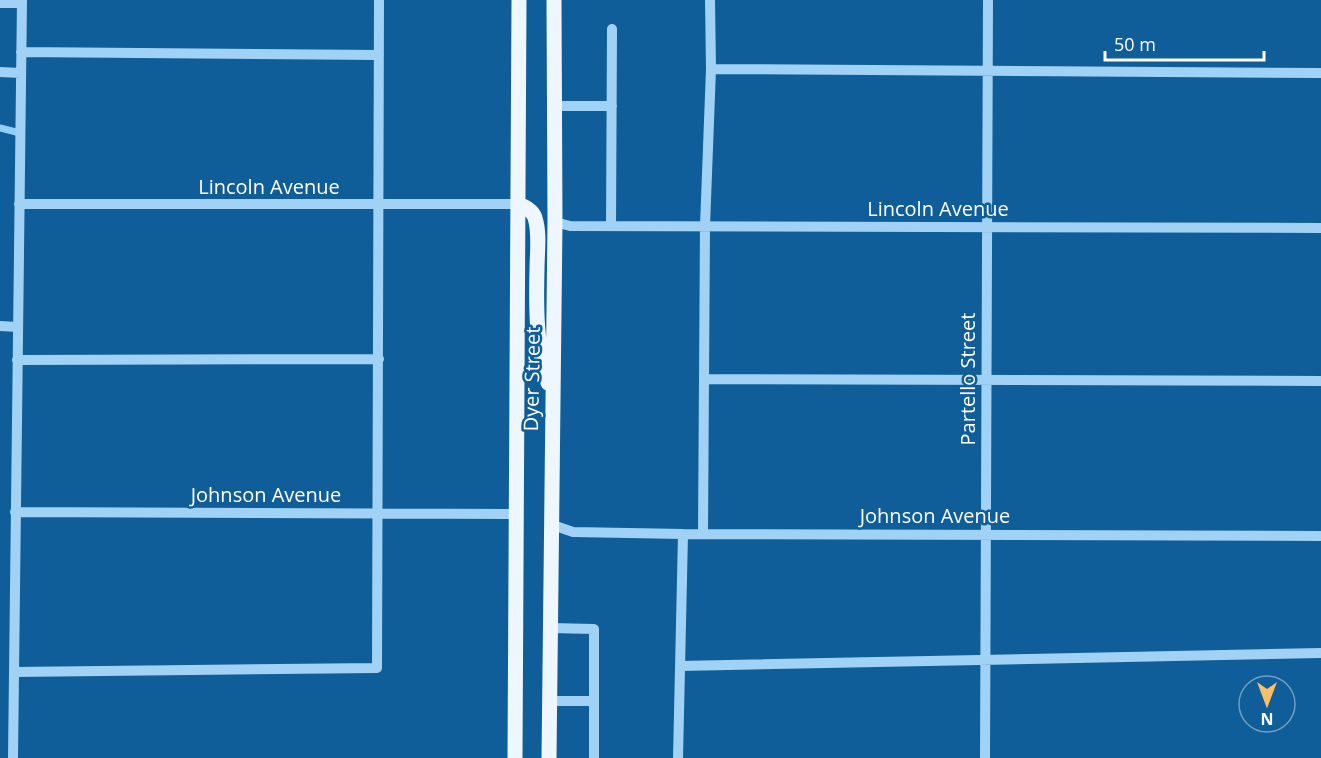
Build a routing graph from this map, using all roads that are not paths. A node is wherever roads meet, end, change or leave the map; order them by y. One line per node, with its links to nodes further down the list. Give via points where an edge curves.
1 (379, 0): 10 (street)
2 (519, 0): 19 (main road, Dyer Street)
3 (554, 0): 16 (main road, Dyer Street)
4 (710, 0): 11 (street)
5 (988, 0): 12 (street, Partello Street)
6 (22, 1): 7 (street); 9 (street)
7 (0, 3)
8 (612, 29): 17 (street)
9 (21, 52): 10 (street); 14 (street)
10 (379, 55): 20 (street)
11 (711, 69): 12 (street); 23 (street)
12 (988, 71): 15 (street); 24 (street, Partello Street)
13 (0, 72): 14 (street)
14 (21, 73): 18 (street)
15 (1321, 73)
16 (555, 106): 17 (street); 21 (main road, Dyer Street)
17 (612, 106): 22 (street)
18 (19, 204): 20 (street, Lincoln Avenue); 27 (street)
19 (518, 204): 20 (street, Lincoln Avenue); 33 (main road, via 535,217 536,311 542,366); 36 (main road, Dyer Street)
20 (378, 206): 28 (street)
21 (555, 222): 22 (street, Lincoln Avenue); 33 (main road, Dyer Street)
22 (611, 226): 23 (street, Lincoln Avenue)
23 (705, 226): 24 (street, Lincoln Avenue); 30 (street)
24 (987, 227): 25 (street, Lincoln Avenue); 31 (street, Partello Street)
25 (1321, 228)
26 (0, 326): 27 (street)
27 (18, 327): 29 (street)
28 (379, 359): 29 (street); 35 (street)
29 (17, 360): 34 (street)
30 (704, 379): 31 (street); 39 (street)
31 (986, 380): 32 (street); 40 (street, Partello Street)
32 (1321, 381)
33 (552, 395): 37 (main road, Dyer Street)
34 (15, 512): 35 (street, Johnson Avenue); 46 (street)
35 (378, 514): 36 (street, Johnson Avenue); 46 (street, via 377,668)
36 (517, 514): 50 (main road, Dyer Street)
37 (550, 524): 38 (street, Johnson Avenue, via 573,532); 42 (main road, Dyer Street)
38 (683, 534): 39 (street, Johnson Avenue); 45 (street)
39 (703, 534): 40 (street, Johnson Avenue)
40 (986, 534): 41 (street, Johnson Avenue); 44 (street, Partello Street)
41 (1321, 536)
42 (550, 627): 47 (main road, Dyer Street); 48 (street, via 594,628)
43 (1321, 653): 44 (street)
44 (985, 660): 45 (street); 54 (street, Partello Street)
45 (680, 666): 53 (street)
46 (14, 672): 49 (street)
47 (549, 701): 48 (street); 51 (main road, Dyer Street)
48 (594, 701): 52 (street)
49 (13, 758)
50 (514, 758)
51 (549, 758)
52 (594, 758)
53 (678, 758)
54 (985, 758)

